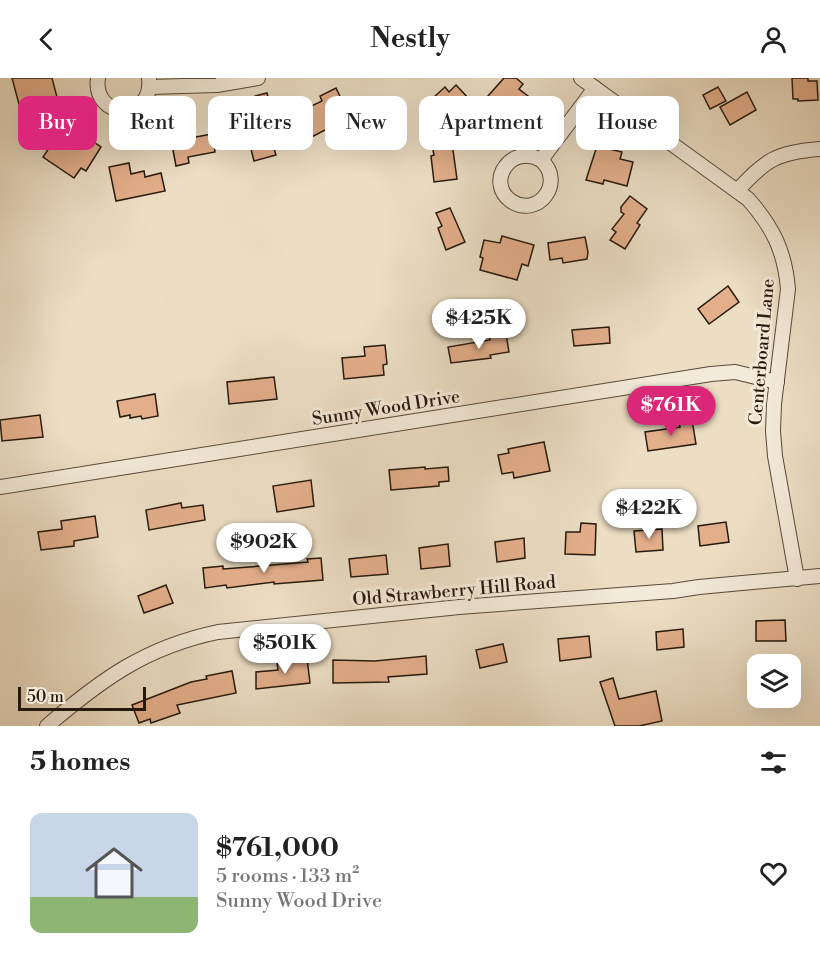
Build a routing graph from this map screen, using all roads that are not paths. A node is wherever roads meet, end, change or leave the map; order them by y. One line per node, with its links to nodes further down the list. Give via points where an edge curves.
1 (98, 78): 4 (street, via 102,100 120,110 140,105 148,94)
2 (258, 78): 4 (street, via 218,85)
3 (581, 78): 5 (street, Centerboard Lane)
4 (149, 82)
5 (595, 88): 7 (street); 8 (street, Centerboard Lane)
6 (820, 149): 8 (street, via 768,161)
7 (541, 160)
8 (737, 191): 9 (street, Centerboard Lane, via 764,217 786,271 788,289)
9 (777, 382): 10 (street, Sunny Wood Drive, via 735,372 711,374); 12 (street, Centerboard Lane, via 775,456)
10 (0, 487)
11 (820, 576): 12 (street, Old Strawberry Hill Road)
12 (797, 579): 13 (street, Old Strawberry Hill Road, via 218,632 165,646 114,673)
13 (46, 726)

